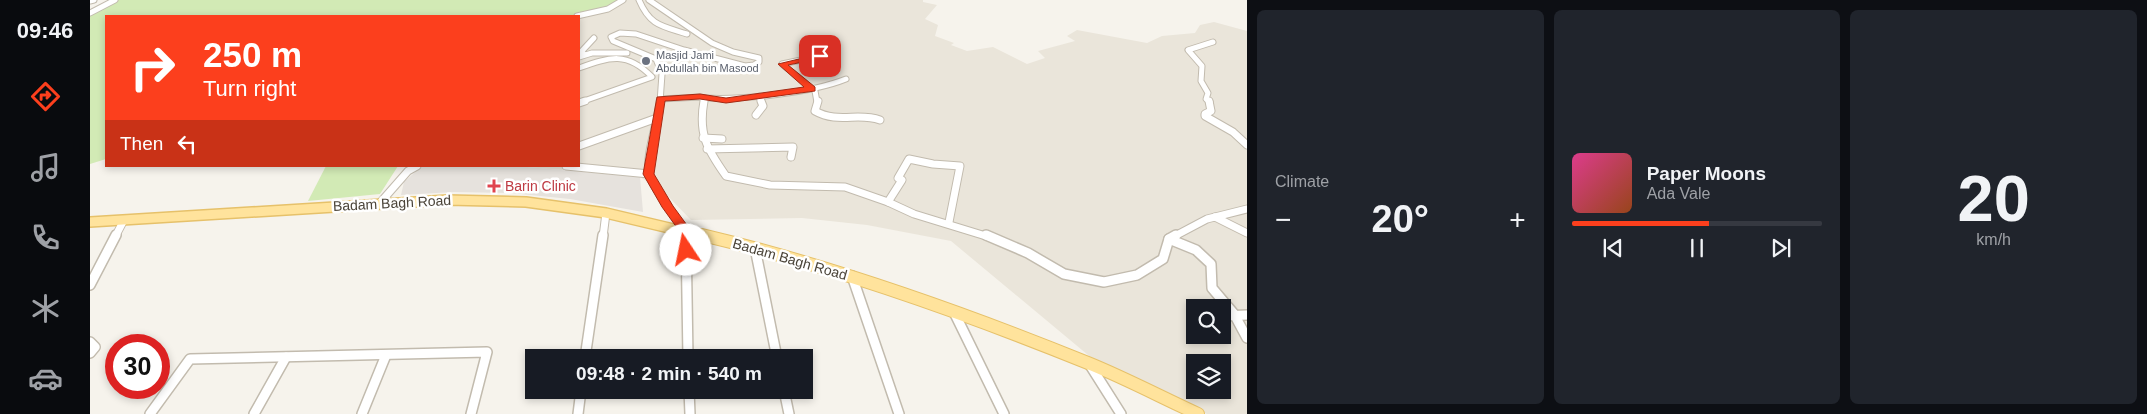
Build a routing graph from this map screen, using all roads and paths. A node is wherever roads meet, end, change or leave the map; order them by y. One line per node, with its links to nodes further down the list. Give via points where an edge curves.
1 (94, 0): 6 (street)
2 (115, 0): 7 (street)
3 (624, 0): 8 (street, via 608,9)
4 (638, 0): 9 (street, via 651,22)
5 (649, 0): 20 (street, via 712,43 759,58 754,66 745,66 636,34 613,35 613,41 658,61 662,74)
6 (90, 1)
7 (90, 13)
8 (580, 15)
9 (687, 34)
10 (594, 38): 13 (street)
11 (1213, 42): 26 (street, via 1188,50 1202,66 1201,80 1207,89 1206,99 1210,102 1211,111 1205,114)
12 (627, 54): 13 (street)
13 (581, 56)
14 (820, 56): 17 (street, via 782,64)
15 (580, 68): 21 (street, via 620,57 652,77)
16 (846, 79): 17 (street)
17 (812, 89): 18 (street); 24 (street, via 818,99 815,110 822,115 846,119 869,116)
18 (759, 96): 19 (street, via 726,100); 22 (street, via 763,106)
19 (705, 98): 20 (street); 25 (street, via 700,117)
20 (661, 99): 23 (street)
21 (580, 103)
22 (756, 115)
23 (658, 118): 29 (street); 34 (street)
24 (880, 120)
25 (703, 138): 27 (street); 30 (street)
26 (1244, 138): 28 (street)
27 (722, 139)
28 (1247, 145)
29 (580, 146)
30 (706, 149): 31 (street, via 786,146 794,148); 35 (street, via 726,176 770,185 845,188)
31 (791, 157)
32 (415, 167): 36 (street)
33 (576, 167): 34 (street)
34 (649, 174): 43 (street)
35 (888, 202): 42 (street, via 914,214); 42 (street, via 902,180 898,178 909,158 960,166)
36 (380, 204): 38 (main road, Badam Bagh Road, via 488,200); 40 (main road, Badam Bagh Road)
37 (1247, 209): 39 (street)
38 (606, 213): 43 (main road, Badam Bagh Road); 55 (street)
39 (1215, 217): 44 (street); 45 (street)
40 (124, 220): 41 (main road, Badam Bagh Road); 48 (street)
41 (90, 222)
42 (949, 222): 45 (street, via 1028,253 1064,274 1104,282 1137,276 1163,259)
43 (686, 232): 46 (main road, Badam Bagh Road); 56 (street)
44 (1247, 233)
45 (1169, 239): 51 (street, via 1196,250 1211,264 1213,292)
46 (755, 248): 47 (main road, Badam Bagh Road); 57 (street)
47 (852, 276): 49 (main road, Badam Bagh Road); 72 (street)
48 (90, 285)
49 (954, 312): 61 (main road, Badam Bagh Road); 73 (street)
50 (1231, 315): 51 (street)
51 (1235, 315): 52 (street); 53 (street)
52 (1247, 315)
53 (1247, 338)
54 (90, 342): 58 (street, via 95,347)
55 (586, 349)
56 (688, 349)
57 (775, 349)
58 (90, 353)
59 (386, 355): 60 (street); 67 (street); 68 (street, via 487,352)
60 (286, 357): 65 (street, via 190,359); 66 (street)
61 (1089, 363): 74 (street); 75 (main road, Badam Bagh Road)
62 (580, 399): 69 (street)
63 (689, 399): 70 (street)
64 (786, 399): 71 (street)
65 (150, 414)
66 (254, 414)
67 (362, 414)
68 (471, 414)
69 (578, 414)
70 (690, 414)
71 (789, 414)
72 (899, 414)
73 (1004, 414)
74 (1121, 414)
75 (1198, 414)

